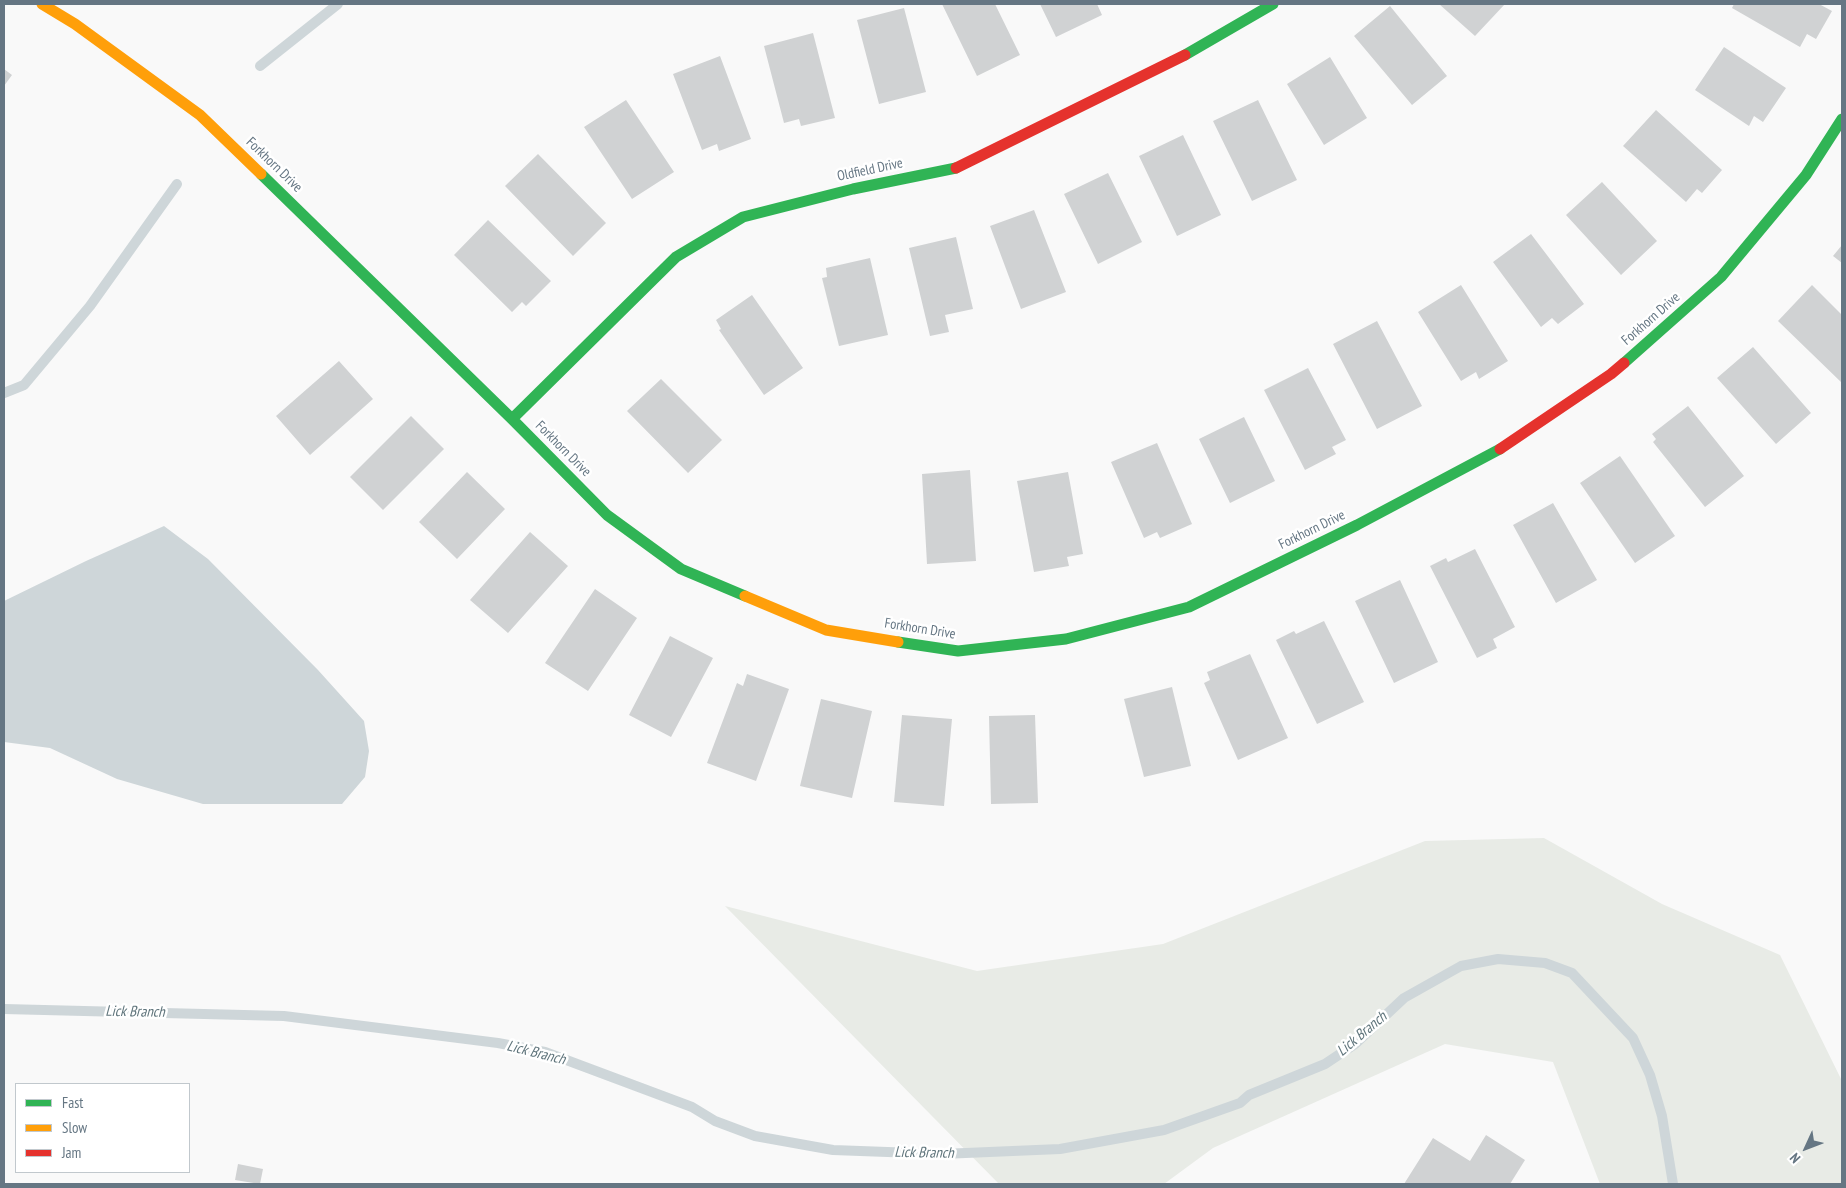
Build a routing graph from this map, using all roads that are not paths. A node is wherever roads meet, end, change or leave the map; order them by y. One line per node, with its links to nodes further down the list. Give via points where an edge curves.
1 (42, 4): 4 (street, Forkhorn Drive, via 75,24 200,115)
2 (1273, 4): 4 (street, Oldfield Drive, via 1185,54 959,167 743,217 676,257)
3 (1842, 119): 4 (street, Forkhorn Drive, via 1806,175 1721,277 1611,374 1491,455 1189,607 1066,639 958,650 826,630 681,569 607,515)
4 (512, 419)

